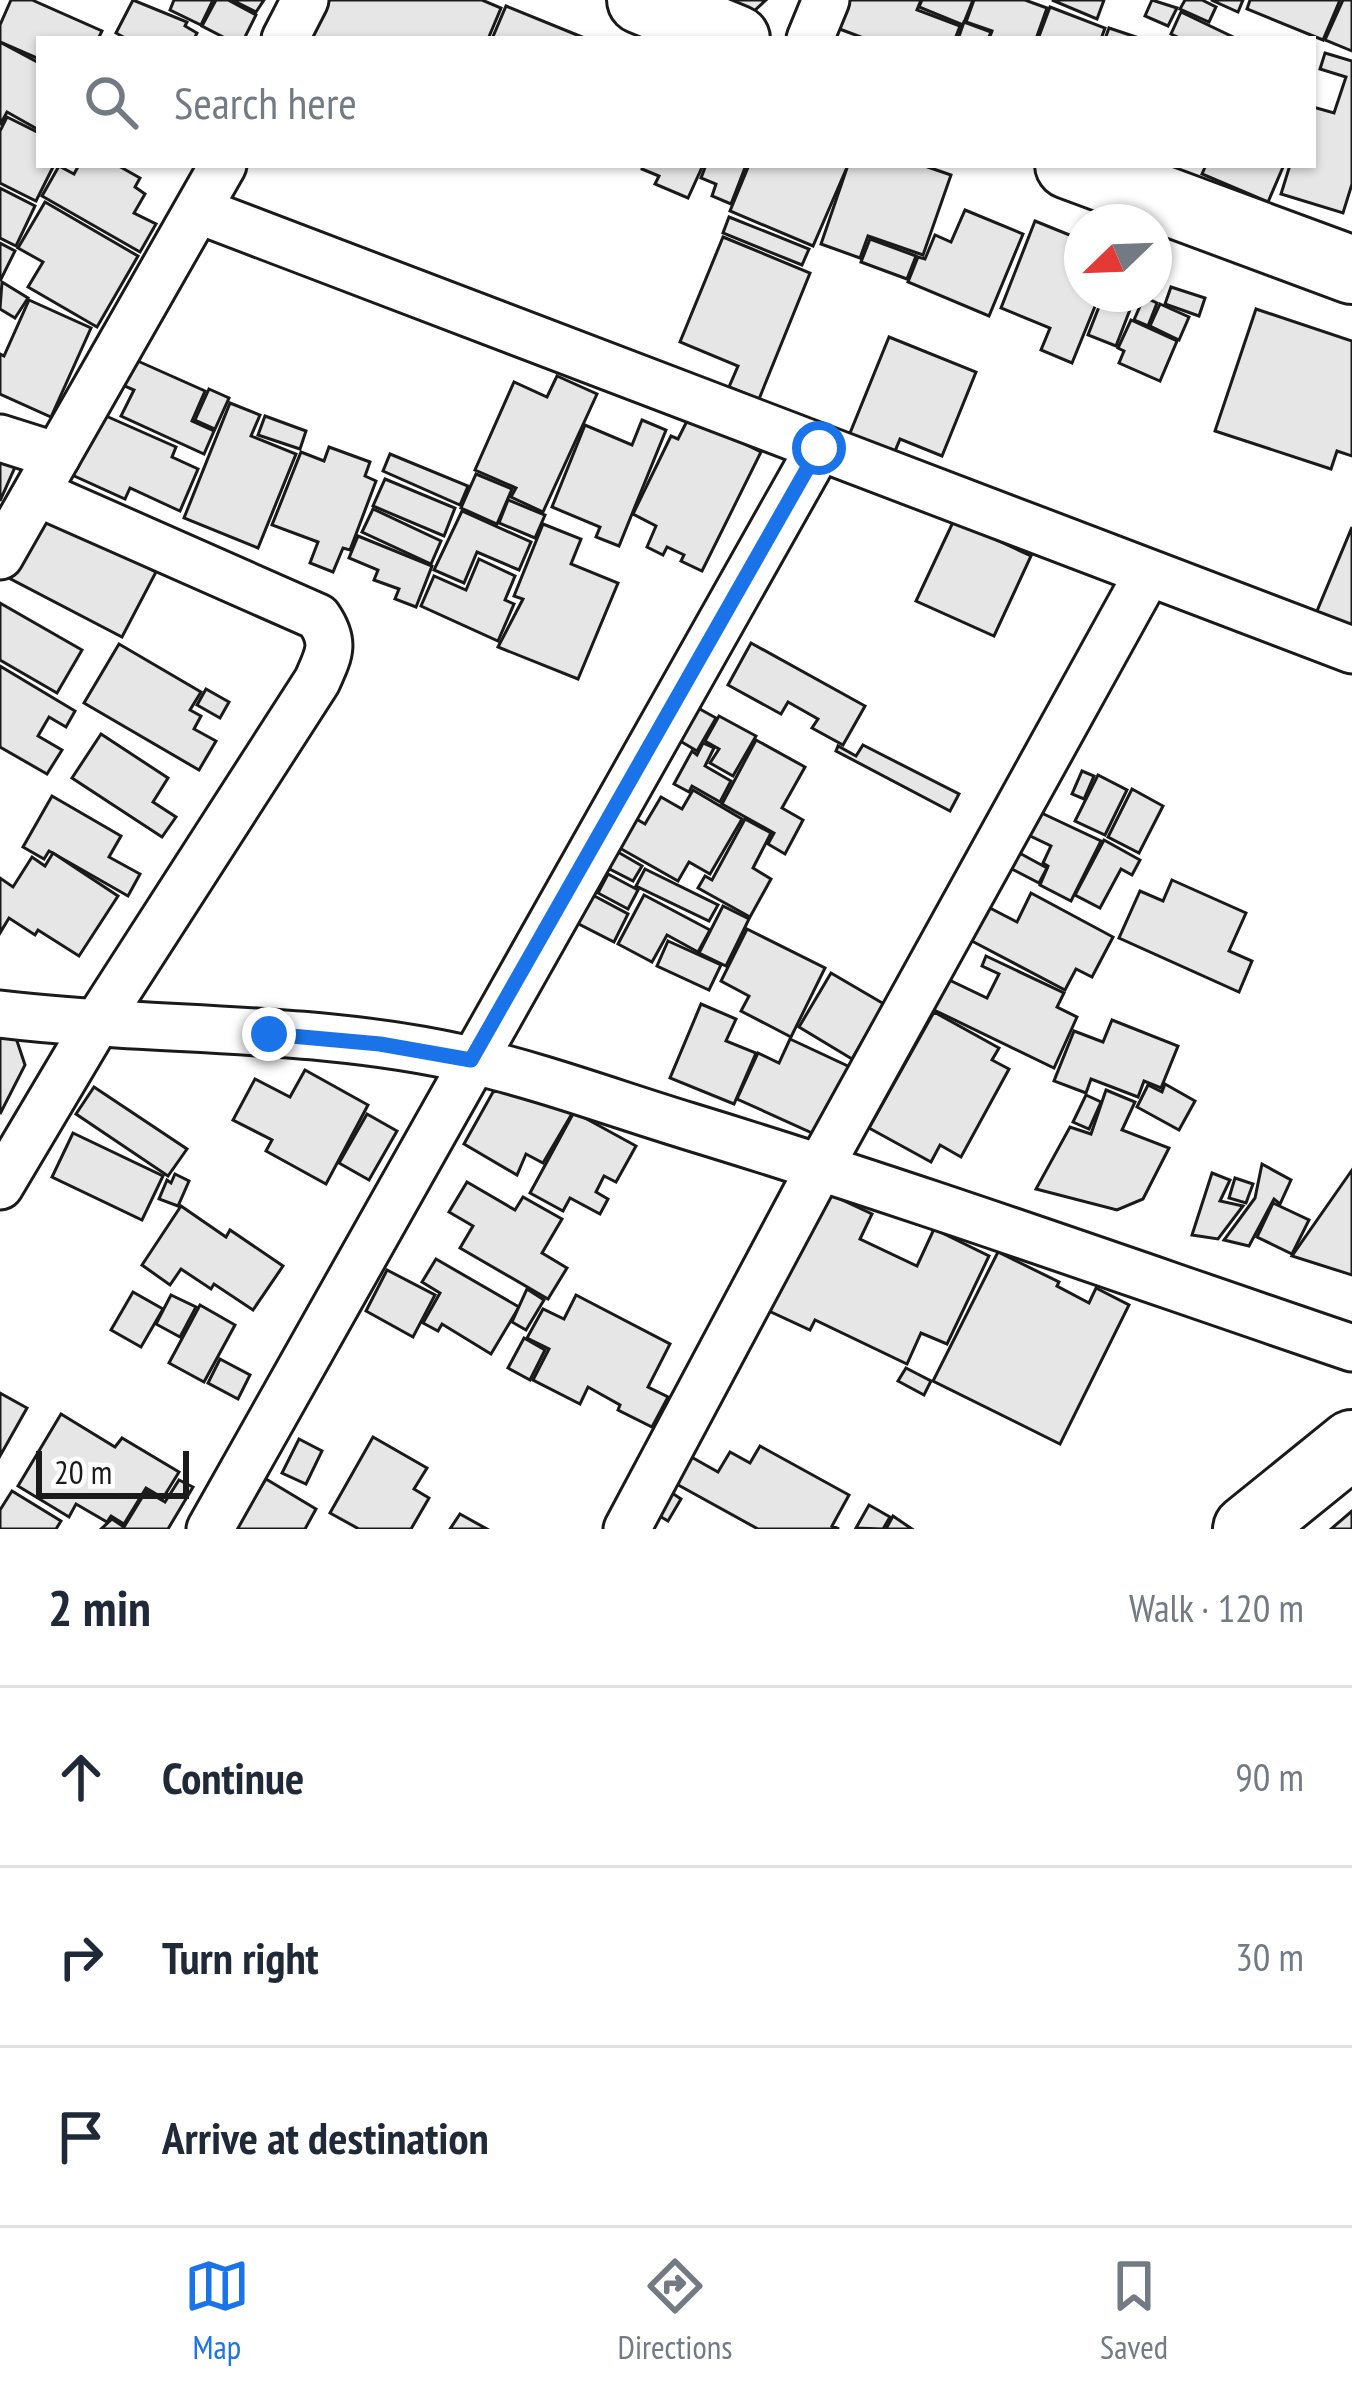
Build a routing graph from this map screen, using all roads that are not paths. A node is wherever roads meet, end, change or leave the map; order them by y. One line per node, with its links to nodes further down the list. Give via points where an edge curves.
1 (305, 0): 4 (street)
2 (641, 0): 5 (street)
3 (826, 0): 6 (street)
4 (287, 36)
5 (729, 36)
6 (811, 36)
7 (222, 168): 9 (street)
8 (1077, 168): 10 (street)
9 (200, 211): 12 (street); 13 (street)
10 (1352, 270)
11 (0, 438): 13 (street)
12 (819, 448): 15 (street); 19 (street)
13 (47, 475): 14 (street); 18 (street, via 318,617 330,633 317,681)
14 (0, 556)
15 (1148, 573): 16 (street); 20 (street)
16 (1352, 650)
17 (0, 1014): 18 (street)
18 (95, 1026): 19 (street, via 380,1044); 21 (street)
19 (471, 1060): 20 (street); 24 (street)
20 (820, 1167): 22 (street); 25 (street)
21 (0, 1186)
22 (1352, 1348)
23 (1352, 1444): 26 (street)
24 (210, 1529)
25 (627, 1529)
26 (1247, 1529)

